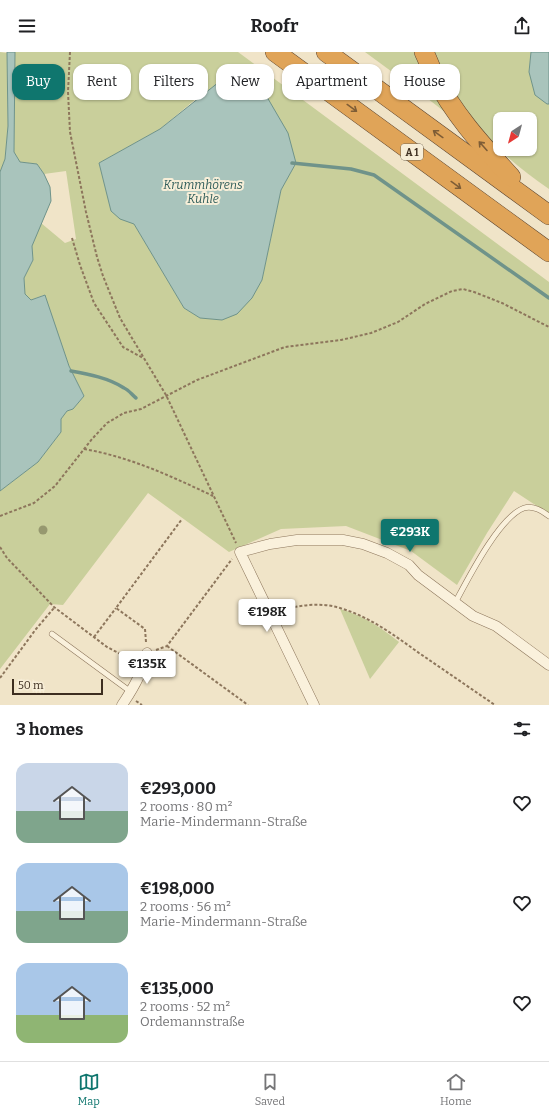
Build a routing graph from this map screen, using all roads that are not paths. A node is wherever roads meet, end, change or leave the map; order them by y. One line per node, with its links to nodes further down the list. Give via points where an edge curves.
1 (275, 52): 5 (highway, A 1, one-way to 5)
2 (326, 52): 4 (highway, one-way to 2)
3 (424, 52): 4 (highway, one-way to 3, via 473,134 452,107)
4 (543, 210)
5 (549, 252)
6 (549, 516): 7 (lane, via 534,507 524,508 509,518 485,551)
7 (455, 602): 10 (street, via 472,616 496,626); 13 (street, via 408,565 363,544 343,540 298,540 240,552)
8 (52, 634): 11 (lane)
9 (147, 653): 11 (street, via 144,666)
10 (549, 665)
11 (131, 692): 12 (street)
12 (122, 705)
13 (314, 705)

